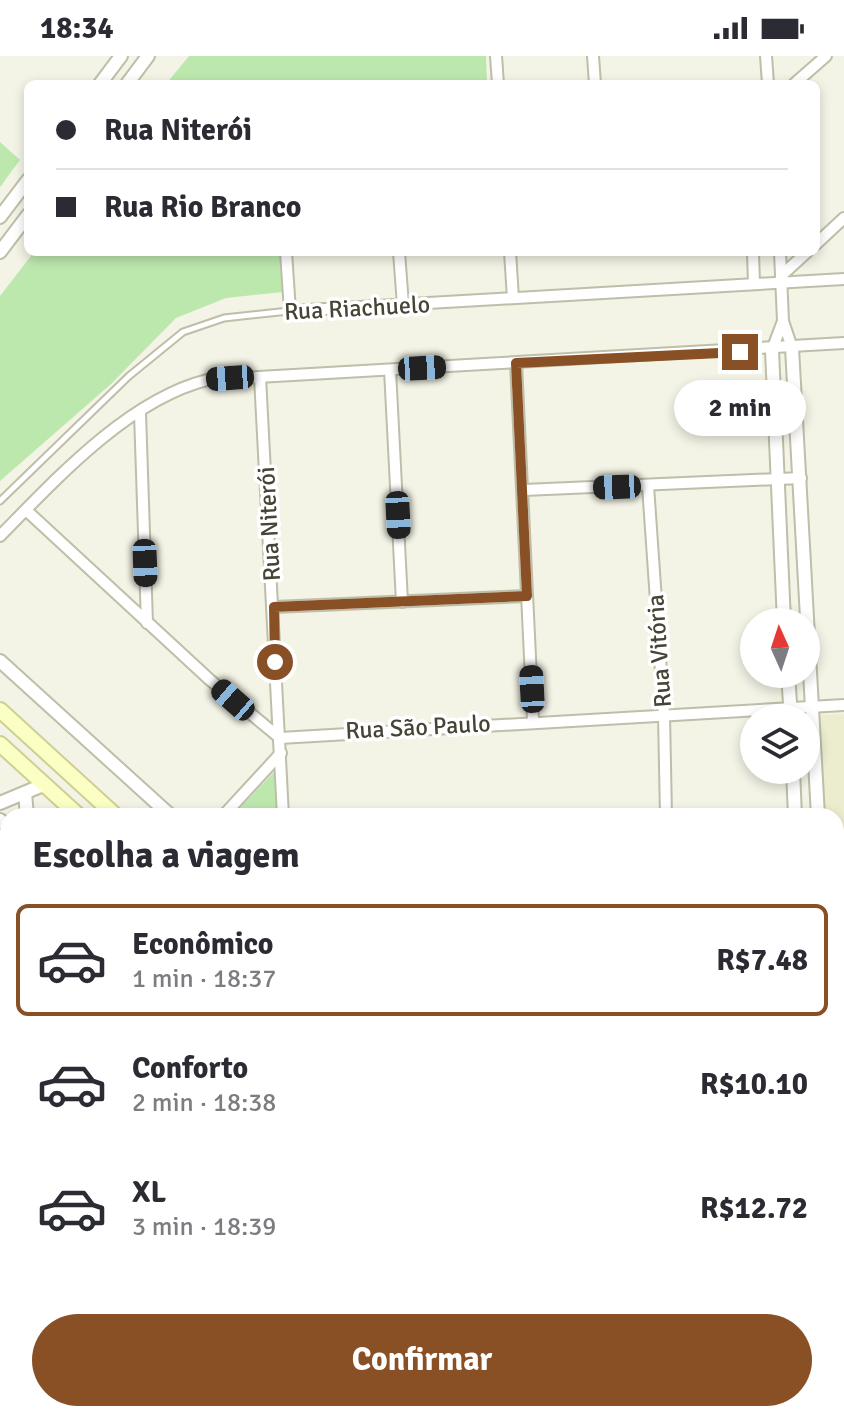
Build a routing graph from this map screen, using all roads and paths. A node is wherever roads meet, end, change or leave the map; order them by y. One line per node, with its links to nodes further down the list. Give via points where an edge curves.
1 (121, 56): 7 (street)
2 (148, 56): 8 (street)
3 (496, 56): 9 (street)
4 (593, 56): 10 (street)
5 (766, 56): 11 (street)
6 (826, 56): 12 (street)
7 (103, 80)
8 (130, 80)
9 (498, 80)
10 (595, 80)
11 (768, 80)
12 (799, 80)
13 (24, 185): 14 (street)
14 (0, 217)
15 (844, 218): 17 (street)
16 (24, 220): 18 (street)
17 (820, 240)
18 (0, 252)
19 (286, 256): 30 (street)
20 (399, 256): 29 (street)
21 (510, 256): 28 (street)
22 (753, 256): 27 (street)
23 (780, 256): 25 (street)
24 (803, 256): 25 (street)
25 (782, 279): 26 (street, Rua Riachuelo); 27 (street, Rua Riachuelo); 31 (street)
26 (844, 279)
27 (754, 283): 28 (street, Rua Riachuelo)
28 (513, 298): 29 (street, Rua Riachuelo)
29 (403, 305): 30 (street, Rua Riachuelo)
30 (290, 311): 43 (lane, Rua Riachuelo, via 224,318 183,332 129,376)
31 (783, 321): 33 (street); 34 (street)
32 (844, 343): 33 (street)
33 (792, 348): 34 (street); 39 (street)
34 (772, 350): 35 (street); 40 (street)
35 (516, 363): 36 (street); 42 (street)
36 (390, 370): 37 (street); 47 (street)
37 (260, 377): 38 (street, via 191,384); 48 (street, Rua Niterói)
38 (140, 413): 44 (street, via 107,435); 50 (street)
39 (801, 478): 40 (street); 52 (street)
40 (775, 479): 41 (street); 49 (street)
41 (648, 486): 42 (street); 57 (street, Rua Vitória)
42 (524, 490): 46 (street)
43 (0, 501)
44 (26, 510): 45 (street); 50 (street)
45 (0, 536)
46 (527, 596): 47 (street); 58 (street)
47 (402, 602): 48 (street)
48 (274, 607): 59 (street, Rua Niterói)
49 (783, 608)
50 (147, 623): 59 (street)
51 (0, 661): 70 (street)
52 (812, 704)
53 (844, 705): 54 (street, Rua São Paulo)
54 (820, 706)
55 (0, 710): 69 (main road)
56 (740, 714): 57 (street, Rua São Paulo)
57 (664, 715): 58 (street, Rua São Paulo); 73 (street, Rua Vitória)
58 (533, 720): 59 (street, Rua São Paulo)
59 (280, 738): 61 (street, Rua Niterói)
60 (0, 744): 64 (main road)
61 (281, 753): 71 (street); 72 (street, Rua Niterói)
62 (794, 784): 74 (street)
63 (816, 784): 75 (street)
64 (43, 785): 65 (street); 68 (main road)
65 (25, 793): 66 (street); 67 (street)
66 (0, 803)
67 (26, 808)
68 (70, 808)
69 (107, 808)
70 (162, 808)
71 (230, 808)
72 (283, 808)
73 (666, 808)
74 (795, 808)
75 (818, 808)

